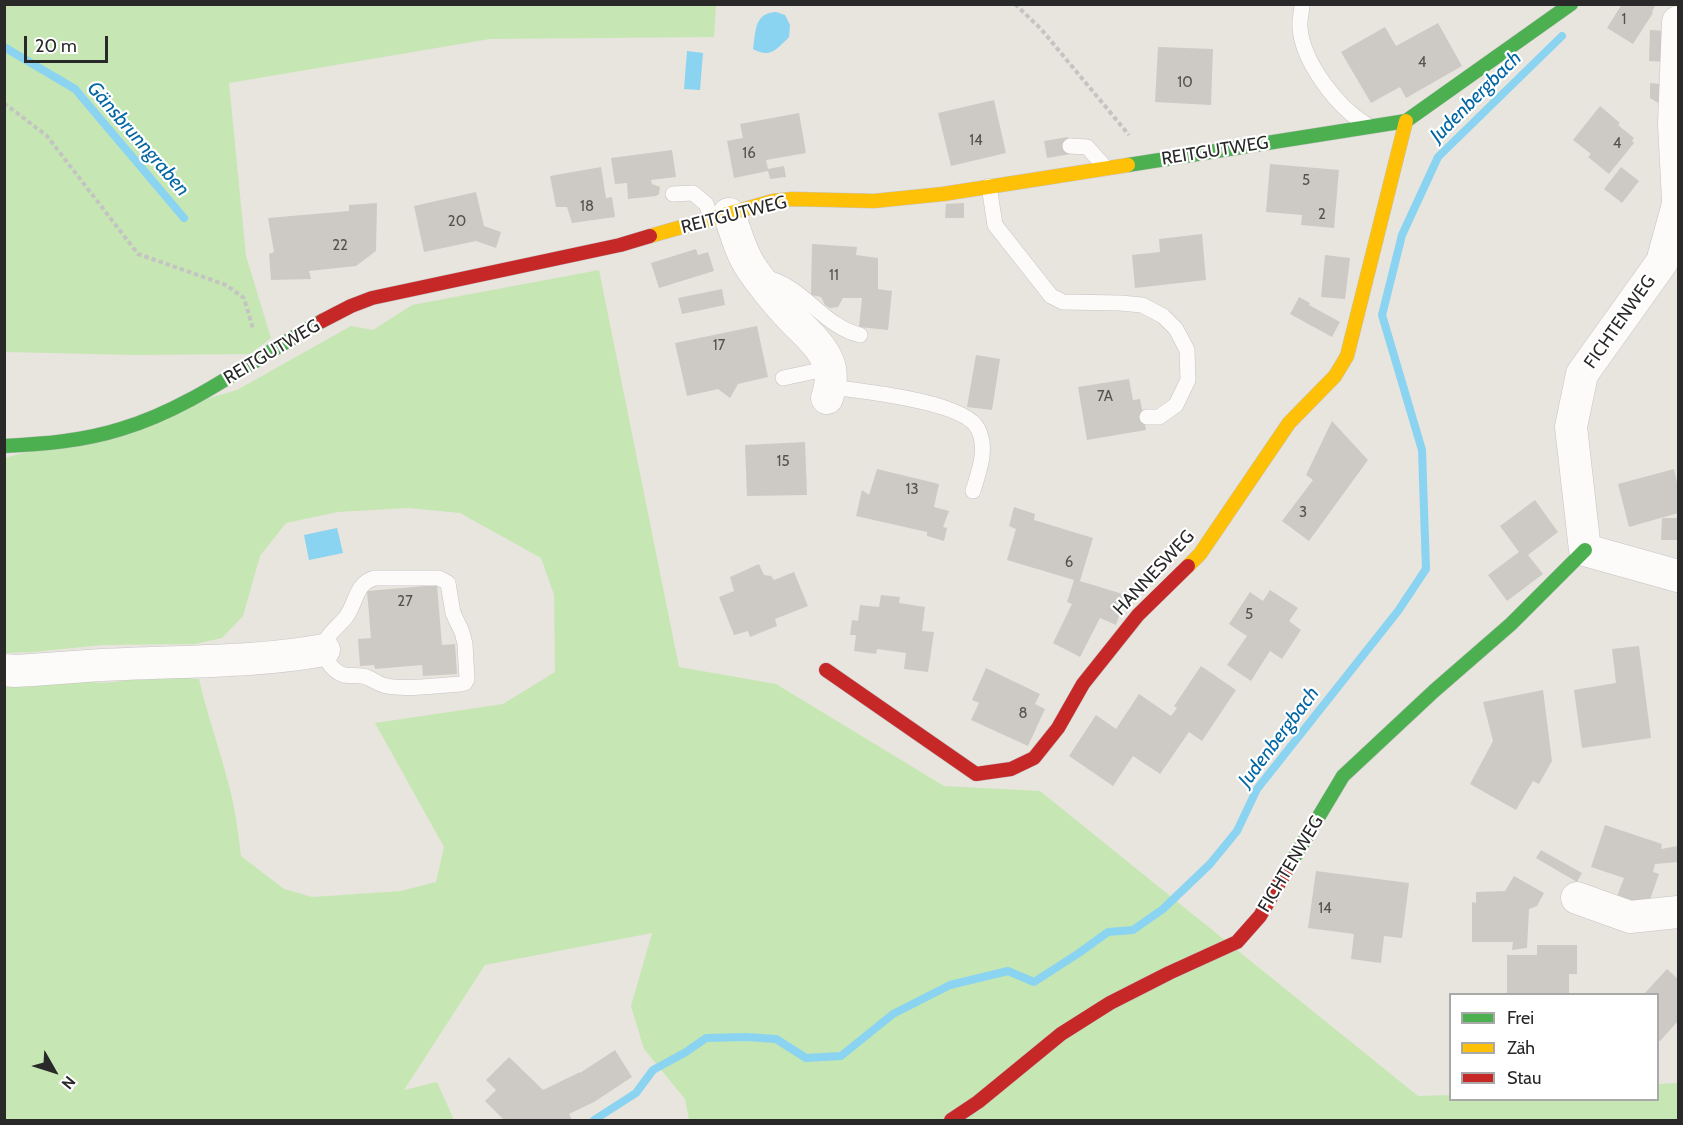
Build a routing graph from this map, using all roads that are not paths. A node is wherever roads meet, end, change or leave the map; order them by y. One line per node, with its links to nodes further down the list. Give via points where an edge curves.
1 (1302, 4): 5 (lane, via 1300,27 1313,65 1343,105)
2 (1571, 4): 4 (street, REITGUTWEG)
3 (1678, 22): 10 (street, FICHTENWEG, via 1674,124)
4 (1406, 121): 5 (street, REITGUTWEG); 23 (street, HANNESWEG, via 1347,356 1335,376 1289,423 1200,554 1138,615 1083,684 1058,728 1034,758 1011,769 976,774)
5 (1370, 127): 7 (street, REITGUTWEG)
6 (1070, 146): 7 (lane, via 1087,147)
7 (1106, 168): 8 (street, REITGUTWEG)
8 (989, 186): 11 (street, REITGUTWEG, via 874,201 773,201); 16 (lane, via 994,225 1051,296 1063,302 1142,305 1163,316 1176,329 1186,350 1188,380 1176,405 1160,417)
9 (673, 194): 11 (lane, via 693,193)
10 (1678, 202): 19 (street, FICHTENWEG, via 1662,262 1582,375 1571,427)
11 (721, 216): 12 (street); 17 (street, REITGUTWEG, via 598,250 372,298 338,312 217,385 131,427 89,437)
12 (757, 276): 13 (lane, via 784,283 845,330); 15 (street, via 822,351)
13 (860, 335)
14 (783, 378): 15 (lane)
15 (829, 384): 18 (lane, via 927,403 974,422 983,448)
16 (1147, 417)
17 (4, 446)
18 (973, 491)
19 (1585, 550): 20 (street); 26 (street, FICHTENWEG, via 1343,776 1260,916 1237,942 1110,1003 1061,1034)
20 (1678, 576)
21 (324, 650): 21 (lane, via 331,633 350,612 360,588 368,580 444,579 465,644 466,679 461,684 384,686 360,675 341,674 330,666); 22 (street, via 256,659)
22 (4, 670)
23 (826, 670)
24 (1577, 898): 25 (street, via 1630,917)
25 (1678, 912)
26 (951, 1120)

